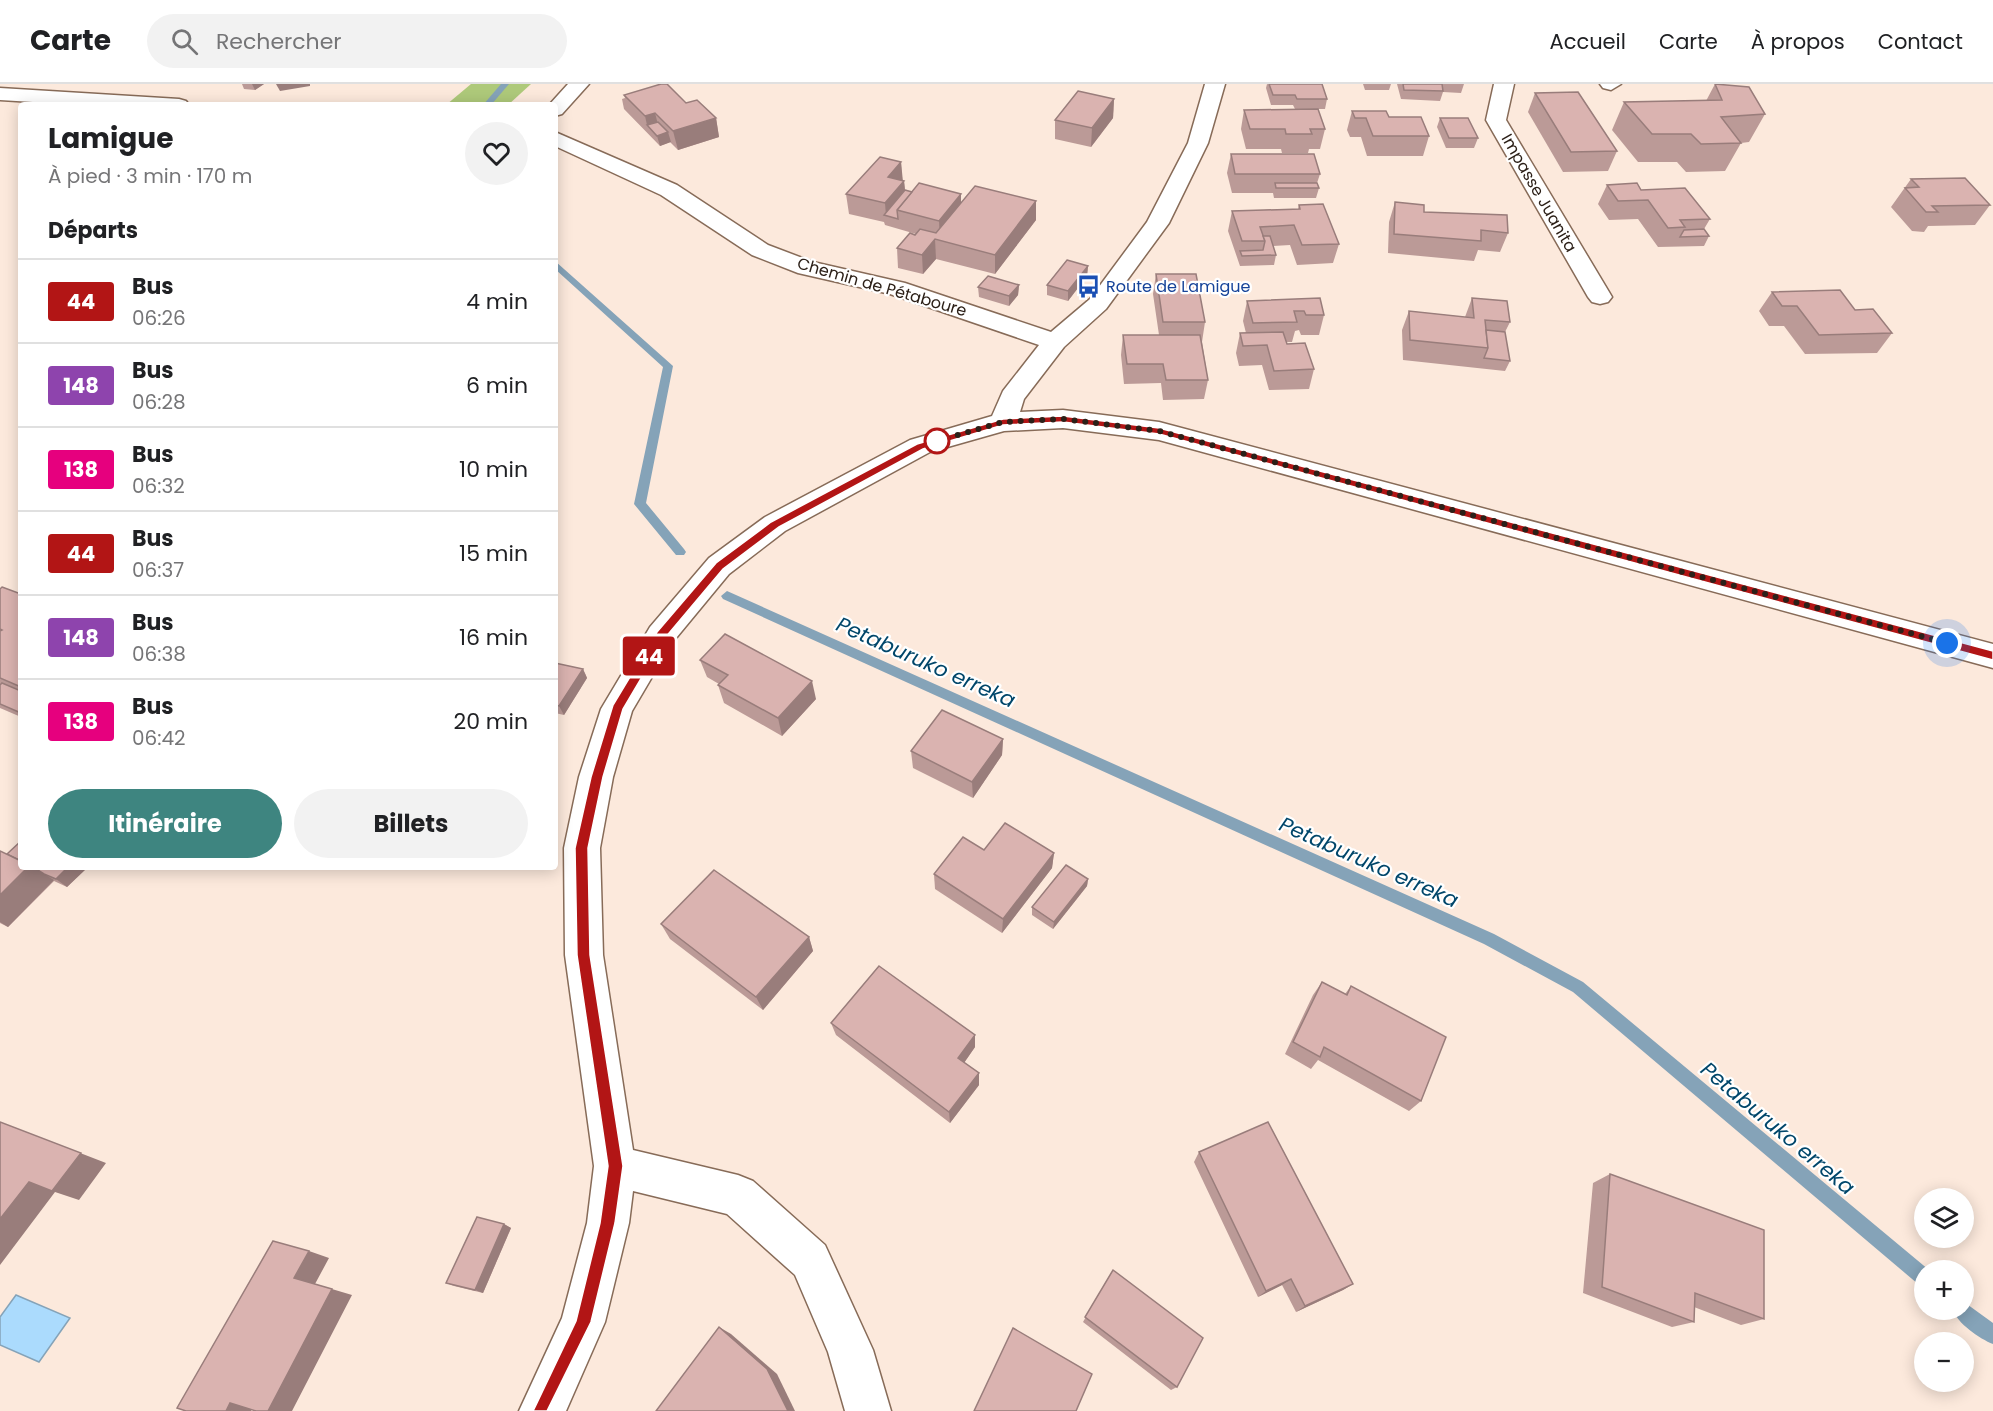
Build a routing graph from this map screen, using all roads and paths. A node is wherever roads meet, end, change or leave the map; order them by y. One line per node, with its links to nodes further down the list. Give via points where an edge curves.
1 (579, 84): 6 (street)
2 (1215, 84): 9 (street, via 1198,143 1158,223 1098,304)
3 (1504, 84): 8 (street, Impasse Juanita, via 1497,120)
4 (0, 94): 5 (street)
5 (130, 102)
6 (558, 107)
7 (558, 139): 9 (street, Chemin de Pétaboure, via 669,190 760,250 806,268 897,288)
8 (1600, 297)
9 (1055, 342): 10 (street, via 1012,397)
10 (1003, 422): 11 (street, via 1063,419 1159,431); 12 (street, via 920,446 756,538 719,566 661,635 617,709 582,848 584,955)
11 (1993, 656)
12 (615, 1166): 13 (street, via 608,1223 583,1322); 14 (street, via 738,1196 810,1260 850,1350)
13 (542, 1411)
14 (868, 1411)

